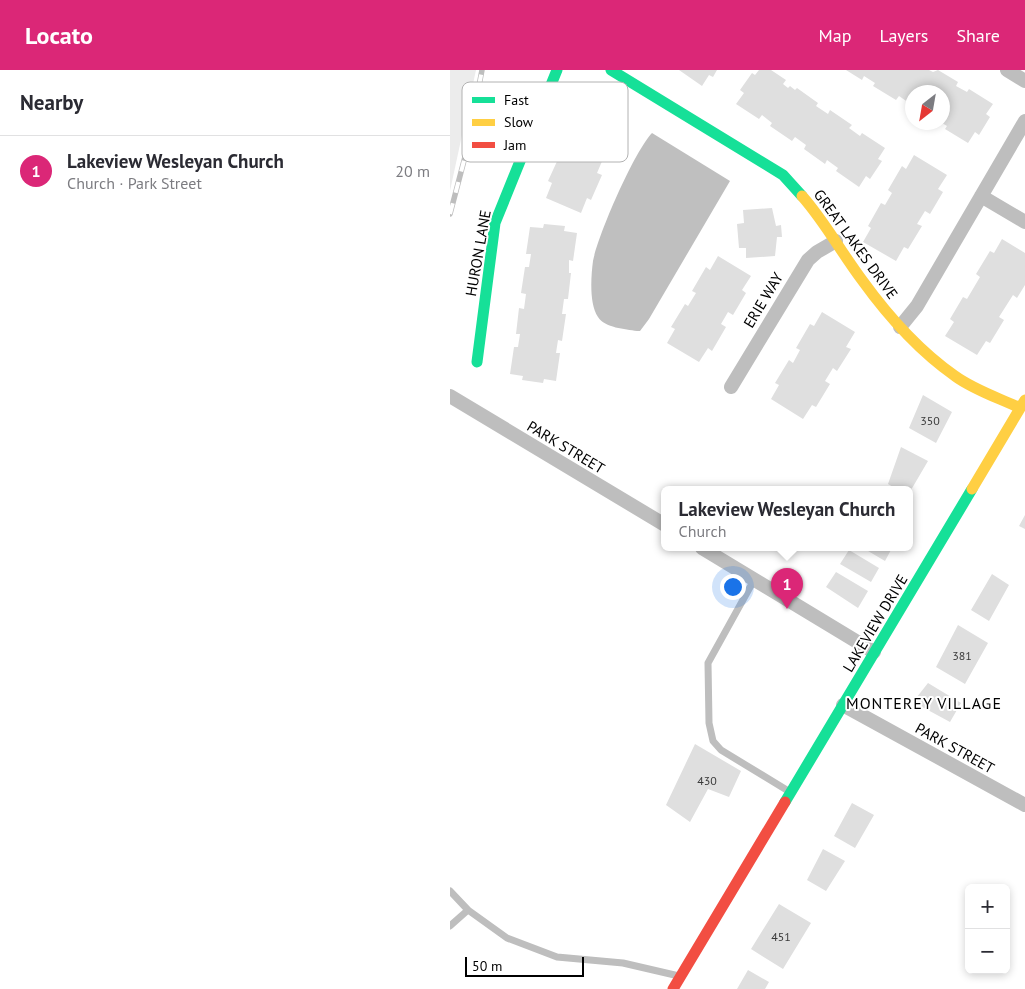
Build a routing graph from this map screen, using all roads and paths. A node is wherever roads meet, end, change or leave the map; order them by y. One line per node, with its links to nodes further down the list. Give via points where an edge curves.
1 (557, 70): 5 (street, HURON LANE)
2 (611, 70): 10 (street, GREAT LAKES DRIVE, via 783,175 820,217)
3 (1006, 70): 4 (street)
4 (1025, 81)
5 (552, 82)
6 (1025, 121): 8 (street)
7 (520, 162): 12 (street, HURON LANE, via 495,223)
8 (981, 196): 9 (street); 11 (street, via 917,306)
9 (1025, 222)
10 (836, 241): 11 (street, GREAT LAKES DRIVE, via 861,279); 13 (street, ERIE WAY, via 817,252 796,278)
11 (900, 327): 15 (street, GREAT LAKES DRIVE, via 934,361 956,377)
12 (477, 362)
13 (731, 387)
14 (450, 396): 16 (street, PARK STREET)
15 (1023, 404): 19 (street, LAKEVIEW DRIVE)
16 (661, 523)
17 (707, 551): 18 (street)
18 (754, 580): 19 (street); 21 (lane, via 708,663 709,723 713,741 721,750)
19 (874, 652): 20 (street, LAKEVIEW DRIVE)
20 (843, 705): 21 (street, LAKEVIEW DRIVE); 22 (street, PARK STREET)
21 (790, 792): 26 (street, LAKEVIEW DRIVE)
22 (1025, 804)
23 (450, 891): 24 (lane)
24 (468, 910): 25 (lane); 26 (lane, via 507,938 557,957 623,963)
25 (450, 926)
26 (681, 976): 27 (street, LAKEVIEW DRIVE)
27 (673, 989)

